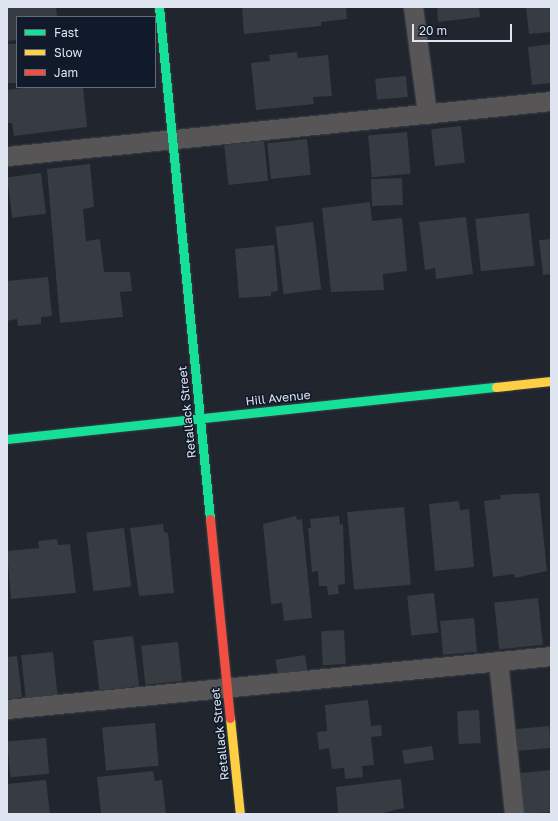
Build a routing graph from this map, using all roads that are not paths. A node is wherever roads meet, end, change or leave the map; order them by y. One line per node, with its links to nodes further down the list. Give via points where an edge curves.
1 (159, 7): 5 (street, Retallack Street)
2 (413, 7): 4 (lane)
3 (551, 101): 4 (lane)
4 (427, 114): 5 (lane)
5 (173, 140): 6 (lane); 8 (street, Retallack Street)
6 (7, 156)
7 (551, 381): 8 (street, Hill Avenue)
8 (200, 419): 9 (street, Hill Avenue); 12 (street, Retallack Street)
9 (7, 439)
10 (551, 656): 11 (lane)
11 (498, 662): 12 (lane); 15 (lane)
12 (227, 687): 13 (lane); 14 (street, Retallack Street)
13 (7, 709)
14 (240, 814)
15 (514, 814)

